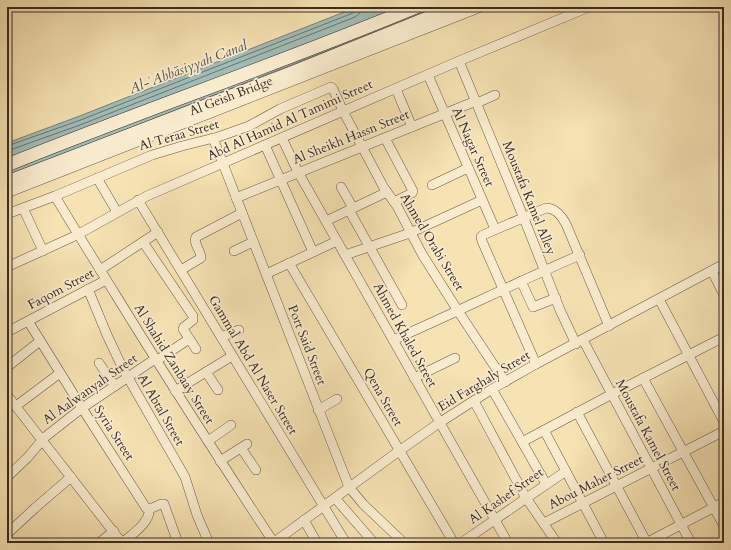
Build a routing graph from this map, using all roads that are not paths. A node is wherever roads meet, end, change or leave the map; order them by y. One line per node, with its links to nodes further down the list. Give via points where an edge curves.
1 (416, 7): 19 (main road, Al Geish Bridge)
2 (455, 7): 24 (main road, Al Geish Bridge)
3 (481, 7): 28 (street)
4 (589, 7): 5 (street, Abd Al Hamid Al Tamimi Street)
5 (459, 61): 6 (street, Abd Al Hamid Al Tamimi Street); 9 (street, Moustafa Kamel Alley)
6 (428, 75): 7 (street, Abd Al Hamid Al Tamimi Street); 11 (street, Al Nagar Street)
7 (396, 89): 10 (street, Abd Al Hamid Al Tamimi Street); 12 (street)
8 (495, 95): 9 (street, Al Sheikh Hassn Street)
9 (477, 102): 11 (street, Al Sheikh Hassn Street); 39 (street, Moustafa Kamel Alley)
10 (343, 111): 13 (street, Al Teraa Street, via 334,89 329,87 253,124); 14 (street, Abd Al Hamid Al Tamimi Street); 17 (street, Ahmed Orabi Street)
11 (444, 114): 12 (street, Al Sheikh Hassn Street); 20 (street, Al Nagar Street)
12 (412, 127): 15 (street, Al Sheikh Hassn Street)
13 (213, 138): 18 (street, Port Said Street); 22 (street, Al Teraa Street, via 152,155)
14 (282, 138): 16 (street, Abd Al Hamid Al Tamimi Street); 21 (street, Ahmed Khaled Street)
15 (385, 138): 17 (street, Al Sheikh Hassn Street); 33 (street, via 413,191)
16 (265, 145): 18 (street, Abd Al Hamid Al Tamimi Street); 23 (street)
17 (361, 147): 21 (street, Al Sheikh Hassn Street); 27 (street, Ahmed Orabi Street)
18 (223, 164): 30 (street, Port Said Street); 31 (street, Abd Al Hamid Al Tamimi Street)
19 (7, 165)
20 (468, 168): 25 (street); 32 (street, Al Nagar Street)
21 (298, 172): 23 (street, Al Sheikh Hassn Street); 40 (street, Ahmed Khaled Street)
22 (97, 178): 29 (street, Al Teraa Street); 36 (street)
23 (280, 180): 30 (street, Al Sheikh Hassn Street); 51 (street)
24 (7, 182)
25 (432, 185)
26 (341, 186): 35 (street)
27 (387, 192): 33 (street, Ahmed Orabi Street); 35 (street)
28 (7, 193)
29 (55, 196): 34 (street, Al Teraa Street); 44 (street, Al Shahid Zanbaay Street)
30 (236, 198): 37 (street, Port Said Street)
31 (138, 200): 36 (street, Abd Al Hamid Al Tamimi Street); 42 (street, Gammal Abd Al Naser Street)
32 (482, 200): 41 (street, Al Nagar Street); 43 (street)
33 (394, 202): 43 (street, Ahmed Orabi Street)
34 (22, 208): 38 (street, Al Teraa Street); 49 (street)
35 (351, 209): 40 (street); 48 (street)
36 (117, 212): 44 (street, Abd Al Hamid Al Tamimi Street)
37 (242, 213): 47 (street, Port Said Street); 58 (street, via 196,237 201,258)
38 (7, 214)
39 (524, 216): 41 (street); 53 (street, via 546,208 558,213); 59 (street, Moustafa Kamel Alley)
40 (326, 221): 45 (street, Ahmed Khaled Street)
41 (495, 229): 65 (street, via 483,235 481,239)
42 (158, 232): 46 (street, Faqom Street); 58 (street, Gammal Abd Al Naser Street)
43 (410, 233): 48 (street); 70 (street, Ahmed Orabi Street)
44 (77, 235): 49 (street, Abd Al Hamid Al Tamimi Street); 57 (street, Al Shahid Zanbaay Street)
45 (337, 241): 51 (street); 52 (street, Ahmed Khaled Street)
46 (143, 242): 57 (street, Faqom Street); 77 (street, via 193,316 193,320 183,328)
47 (253, 242): 50 (street); 61 (street, Port Said Street)
48 (369, 247): 52 (street); 69 (street)
49 (43, 251): 55 (street, Abd Al Hamid Al Tamimi Street)
50 (234, 251)
51 (313, 252): 54 (street)
52 (345, 255): 78 (street, Ahmed Khaled Street)
53 (580, 255): 59 (street); 72 (street)
54 (289, 263): 61 (street); 115 (street, Qena Street)
55 (7, 267)
56 (723, 267): 60 (street, Eid Farghaly Street)
57 (100, 270): 62 (street, Al Shahid Zanbaay Street)
58 (181, 270): 75 (street, Gammal Abd Al Naser Street)
59 (544, 270): 63 (street); 67 (street, Moustafa Kamel Alley)
60 (712, 271): 66 (street); 68 (street, Eid Farghaly Street)
61 (266, 274): 105 (street, Port Said Street)
62 (106, 280): 64 (street, Faqom Street); 85 (street, Al Shahid Zanbaay Street)
63 (521, 281): 65 (street); 67 (street, via 533,307)
64 (88, 289): 71 (street, Faqom Street); 91 (street, Al Abtal Street)
65 (503, 289): 70 (street); 87 (street)
66 (724, 295)
67 (556, 298): 80 (street, Moustafa Kamel Alley)
68 (659, 299): 72 (street, Eid Farghaly Street); 82 (street)
69 (402, 305)
70 (458, 311): 78 (street); 94 (street, Ahmed Orabi Street)
71 (28, 321): 74 (street, Faqom Street); 79 (street, Syria Street)
72 (609, 326): 80 (street, Eid Farghaly Street)
73 (239, 330): 75 (street)
74 (7, 332)
75 (221, 337): 83 (street, Gammal Abd Al Naser Street)
76 (724, 337): 82 (street)
77 (189, 339): 81 (street); 85 (street, Al Aalwanyah Street)
78 (393, 340): 92 (street, Ahmed Khaled Street)
79 (40, 341): 88 (street); 90 (street, Syria Street)
80 (579, 342): 87 (street, Eid Farghaly Street); 99 (street, Moustafa Kamel Street)
81 (196, 349)
82 (689, 355): 93 (street); 107 (street)
83 (232, 356): 89 (street); 130 (street, Gammal Abd Al Naser Street)
84 (455, 358): 92 (street)
85 (156, 360): 91 (street, Al Aalwanyah Street); 98 (street, Al Shahid Zanbaay Street)
86 (99, 363): 95 (street)
87 (536, 364): 94 (street, Eid Farghaly Street)
88 (7, 367)
89 (206, 372): 97 (street); 98 (street)
90 (60, 373): 103 (street); 104 (street, Syria Street)
91 (128, 378): 95 (street, Al Aalwanyah Street); 143 (street, Al Abtal Street, via 185,477)
92 (414, 378): 108 (street, Ahmed Khaled Street)
93 (643, 378): 99 (street); 116 (street)
94 (505, 382): 96 (street, Eid Farghaly Street)
95 (115, 386): 104 (street, Al Aalwanyah Street)
96 (492, 389): 102 (street, Eid Farghaly Street); 114 (street)
97 (218, 390)
98 (175, 391): 113 (street, Al Shahid Zanbaay Street)
99 (612, 394): 106 (street); 118 (street, Moustafa Kamel Street)
100 (7, 395): 103 (street)
101 (337, 399): 105 (street)
102 (474, 401): 108 (street, Eid Farghaly Street); 127 (street)
103 (16, 406): 112 (street)
104 (82, 408): 112 (street, Al Aalwanyah Street); 132 (street, Syria Street)
105 (318, 410): 125 (street, Port Said Street)
106 (577, 412): 110 (street); 124 (street)
107 (724, 422)
108 (440, 423): 115 (street, Eid Farghaly Street); 134 (street, Ahmed Khaled Street)
109 (231, 425): 113 (street)
110 (544, 430): 114 (street); 120 (street)
111 (724, 431): 116 (street, Abou Maher Street)
112 (41, 440): 121 (street, Al Aalwanyah Street); 122 (street)
113 (208, 441): 117 (street, Al Shahid Zanbaay Street)
114 (522, 442): 123 (street)
115 (399, 451): 125 (street, Eid Farghaly Street); 149 (street, Qena Street)
116 (684, 452): 118 (street, Abou Maher Street); 131 (street)
117 (220, 461): 119 (street, via 244,446); 144 (street, Al Shahid Zanbaay Street)
118 (651, 469): 124 (street, Abou Maher Street); 136 (street, Moustafa Kamel Street)
119 (256, 470)
120 (566, 471): 123 (street, Al Kashef Street); 129 (street)
121 (7, 477)
122 (72, 477): 138 (street); 139 (street)
123 (546, 484): 127 (street, Al Kashef Street)
124 (617, 486): 129 (street, Abou Maher Street); 154 (street)
125 (349, 487): 126 (street, Eid Farghaly Street); 148 (street, Port Said Street)
126 (335, 498): 130 (street, Eid Farghaly Street); 147 (street)
127 (526, 498): 134 (street, Al Kashef Street); 135 (street)
128 (724, 502): 131 (street)
129 (583, 504): 135 (street, Abou Maher Street); 153 (street)
130 (323, 506): 133 (street, Eid Farghaly Street); 146 (street, Gammal Abd Al Naser Street)
131 (714, 508): 136 (street); 137 (street)
132 (149, 509): 141 (street, via 146,521); 142 (street, via 164,504)
133 (304, 520): 144 (street, Eid Farghaly Street); 145 (street)
134 (495, 520): 150 (street, Al Kashef Street); 151 (street, Ahmed Khaled Street)
135 (544, 523): 152 (street)
136 (681, 524): 154 (street); 155 (street, Moustafa Kamel Street)
137 (724, 526)
138 (114, 531): 140 (street); 141 (street)
139 (7, 534)
140 (99, 543)
141 (122, 543)
142 (178, 543)
143 (209, 543)
144 (274, 543)
145 (317, 543)
146 (346, 543)
147 (374, 543)
148 (404, 543)
149 (454, 543)
150 (462, 543)
151 (508, 543)
152 (557, 543)
153 (604, 543)
154 (647, 543)
155 (691, 543)

